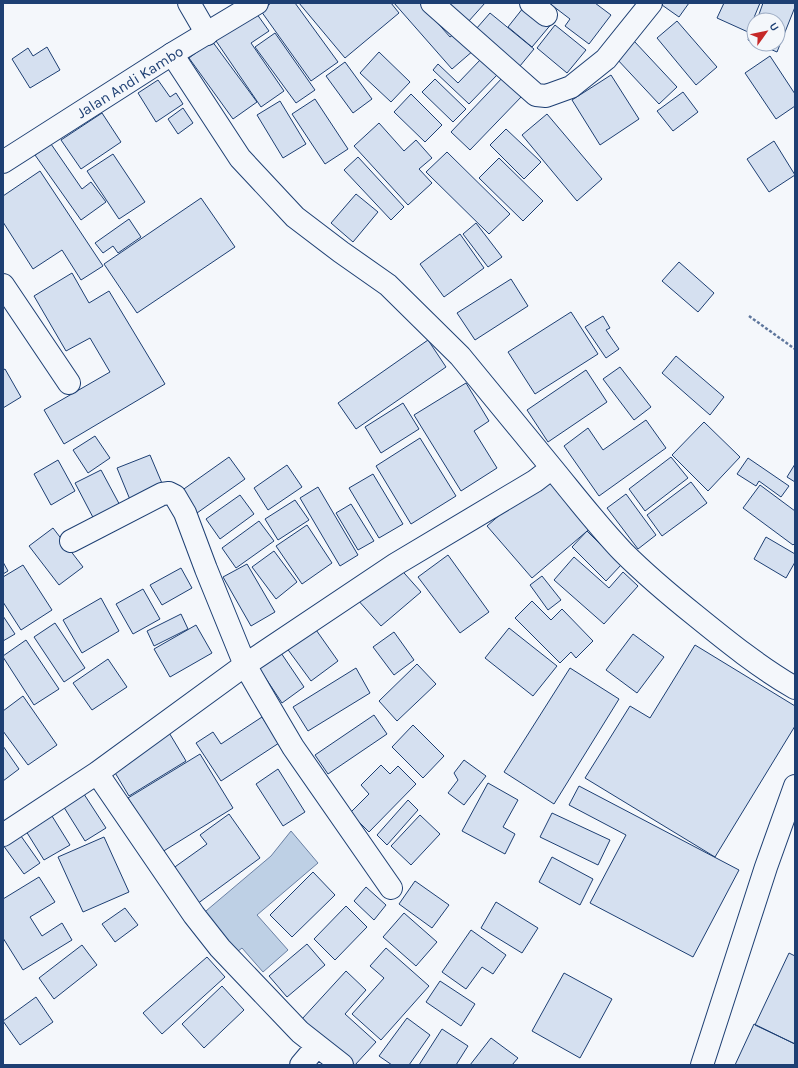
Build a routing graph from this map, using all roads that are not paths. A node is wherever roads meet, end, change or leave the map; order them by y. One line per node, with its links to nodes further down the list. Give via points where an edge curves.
1 (189, 3): 5 (street)
2 (257, 3): 5 (street, Jalan Andi Kambo)
3 (432, 3): 4 (street, via 536,95 546,96 571,87 606,59)
4 (651, 3)
5 (207, 34): 6 (street, Jalan Andi Kambo)
6 (172, 54): 7 (street, Jalan Andi Kambo); 10 (street, via 240,158 295,217 388,285 454,351)
7 (3, 162)
8 (3, 285): 9 (street)
9 (69, 383)
10 (552, 468): 12 (street, via 396,564); 13 (street, via 623,552 646,574 730,644)
11 (71, 541): 12 (street, via 162,494 169,493 175,496 185,513)
12 (245, 665): 14 (street); 17 (street, via 293,747)
13 (795, 688)
14 (97, 773): 16 (street); 18 (street, via 194,915 220,948 300,1032)
15 (795, 786): 21 (street)
16 (3, 835)
17 (391, 888)
18 (317, 1046): 19 (street); 20 (street)
19 (301, 1065)
20 (342, 1065)
21 (702, 1065)

